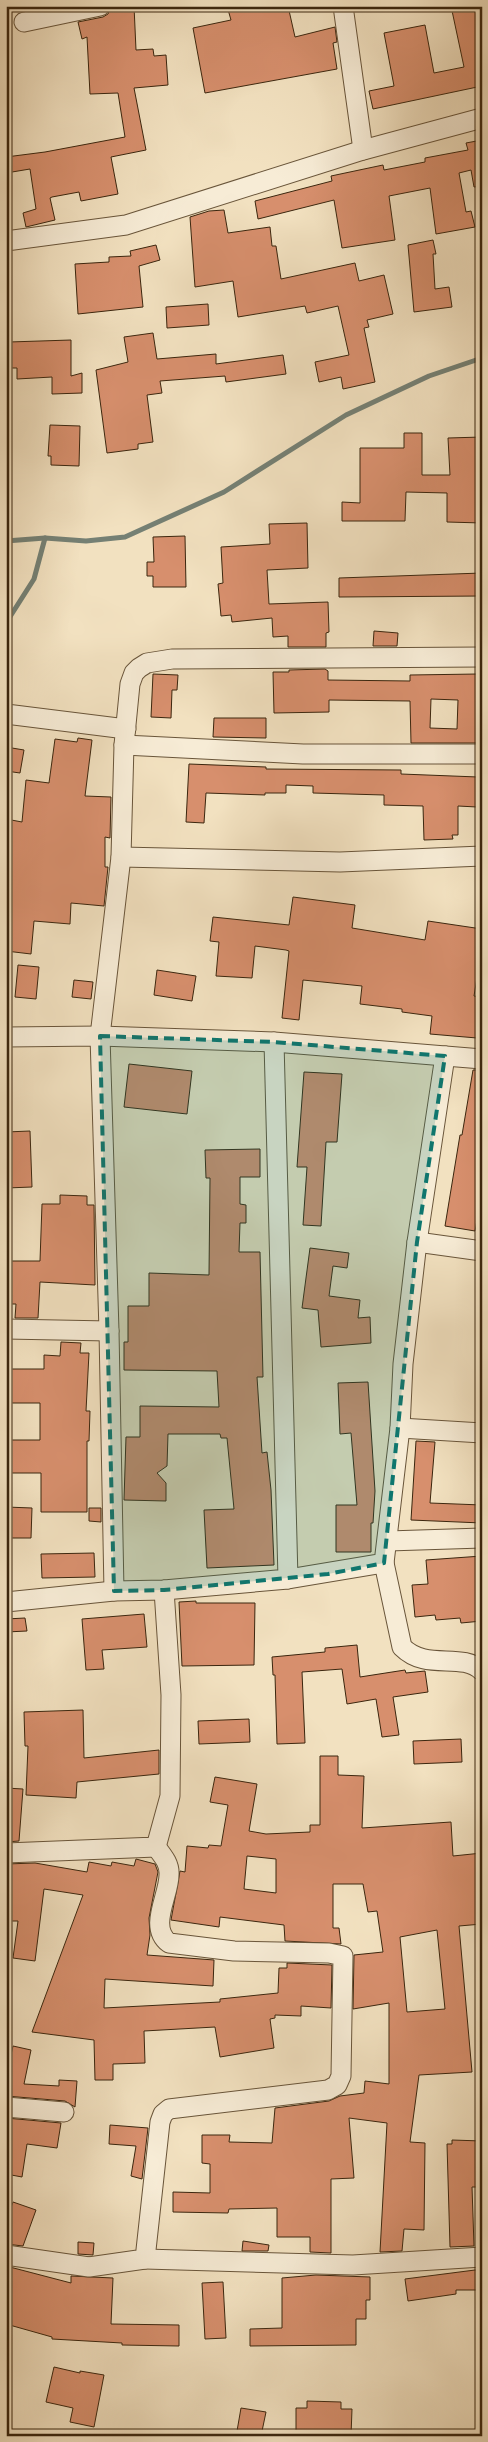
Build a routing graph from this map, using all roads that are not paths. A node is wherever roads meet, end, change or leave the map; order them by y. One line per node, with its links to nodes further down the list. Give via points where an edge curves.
1 (100, 6): 3 (street)
2 (343, 6): 5 (street)
3 (24, 22)
4 (482, 118): 5 (street)
5 (363, 150): 6 (street, via 126,225)
6 (6, 241)
7 (482, 658): 9 (street, via 172,659 147,664 134,673 130,684)
8 (6, 714): 9 (street)
9 (125, 737): 10 (street, via 303,754); 12 (street)
10 (482, 754)
11 (482, 856): 12 (street, via 340,862)
12 (121, 857): 13 (street)
13 (100, 1036): 14 (street); 15 (street); 21 (street)
14 (6, 1037)
15 (274, 1042): 16 (street); 27 (street)
16 (445, 1056): 17 (street); 18 (street)
17 (482, 1059)
18 (417, 1242): 19 (street); 22 (street, via 403,1364)
19 (482, 1251)
20 (6, 1329): 21 (street)
21 (109, 1331): 29 (street)
22 (400, 1428): 23 (street); 25 (street)
23 (482, 1432)
24 (482, 1538): 25 (street)
25 (388, 1541): 26 (street)
26 (384, 1563): 27 (street); 31 (street, via 402,1647 411,1656 428,1661 460,1662)
27 (288, 1579): 28 (street)
28 (164, 1590): 29 (street); 32 (street, via 171,1695 170,1796)
29 (114, 1591): 30 (street)
30 (6, 1602)
31 (482, 1671)
32 (156, 1847): 33 (street); 38 (street, via 167,1861 169,1875 160,1932 169,1942 234,1951 329,1952 343,1956 344,1964 341,2076 337,2086 328,2090 179,2106 163,2114)
33 (6, 1853)
34 (6, 2107): 35 (street)
35 (64, 2112)
36 (6, 2255): 38 (street, via 88,2267)
37 (482, 2257): 38 (street, via 353,2265)
38 (145, 2259)

